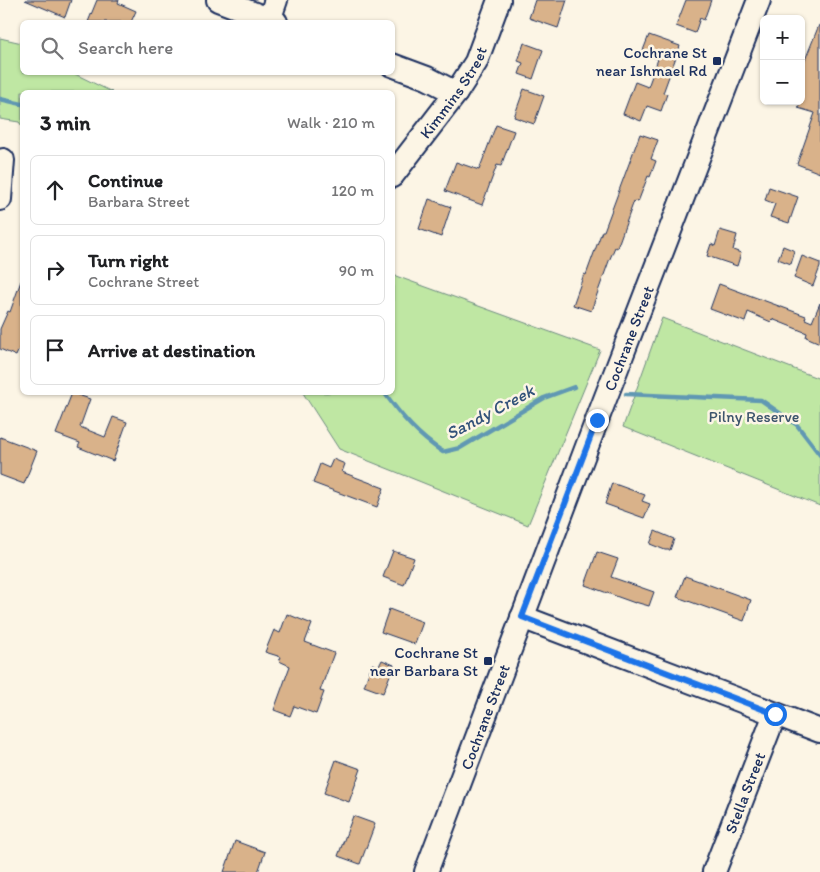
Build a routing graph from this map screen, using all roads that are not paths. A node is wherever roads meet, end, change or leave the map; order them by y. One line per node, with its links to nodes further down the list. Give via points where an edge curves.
1 (218, 0): 4 (street)
2 (499, 0): 6 (street, Kimmins Street, via 476,62)
3 (759, 0): 10 (street, Cochrane Street)
4 (274, 14)
5 (395, 66): 6 (street)
6 (456, 93): 8 (street, Kimmins Street)
7 (4, 160): 9 (street)
8 (395, 172)
9 (0, 199)
10 (522, 617): 11 (street); 13 (street, Cochrane Street)
11 (775, 714): 12 (street); 14 (street, Stella Street)
12 (820, 731)
13 (426, 872)
14 (714, 872)

